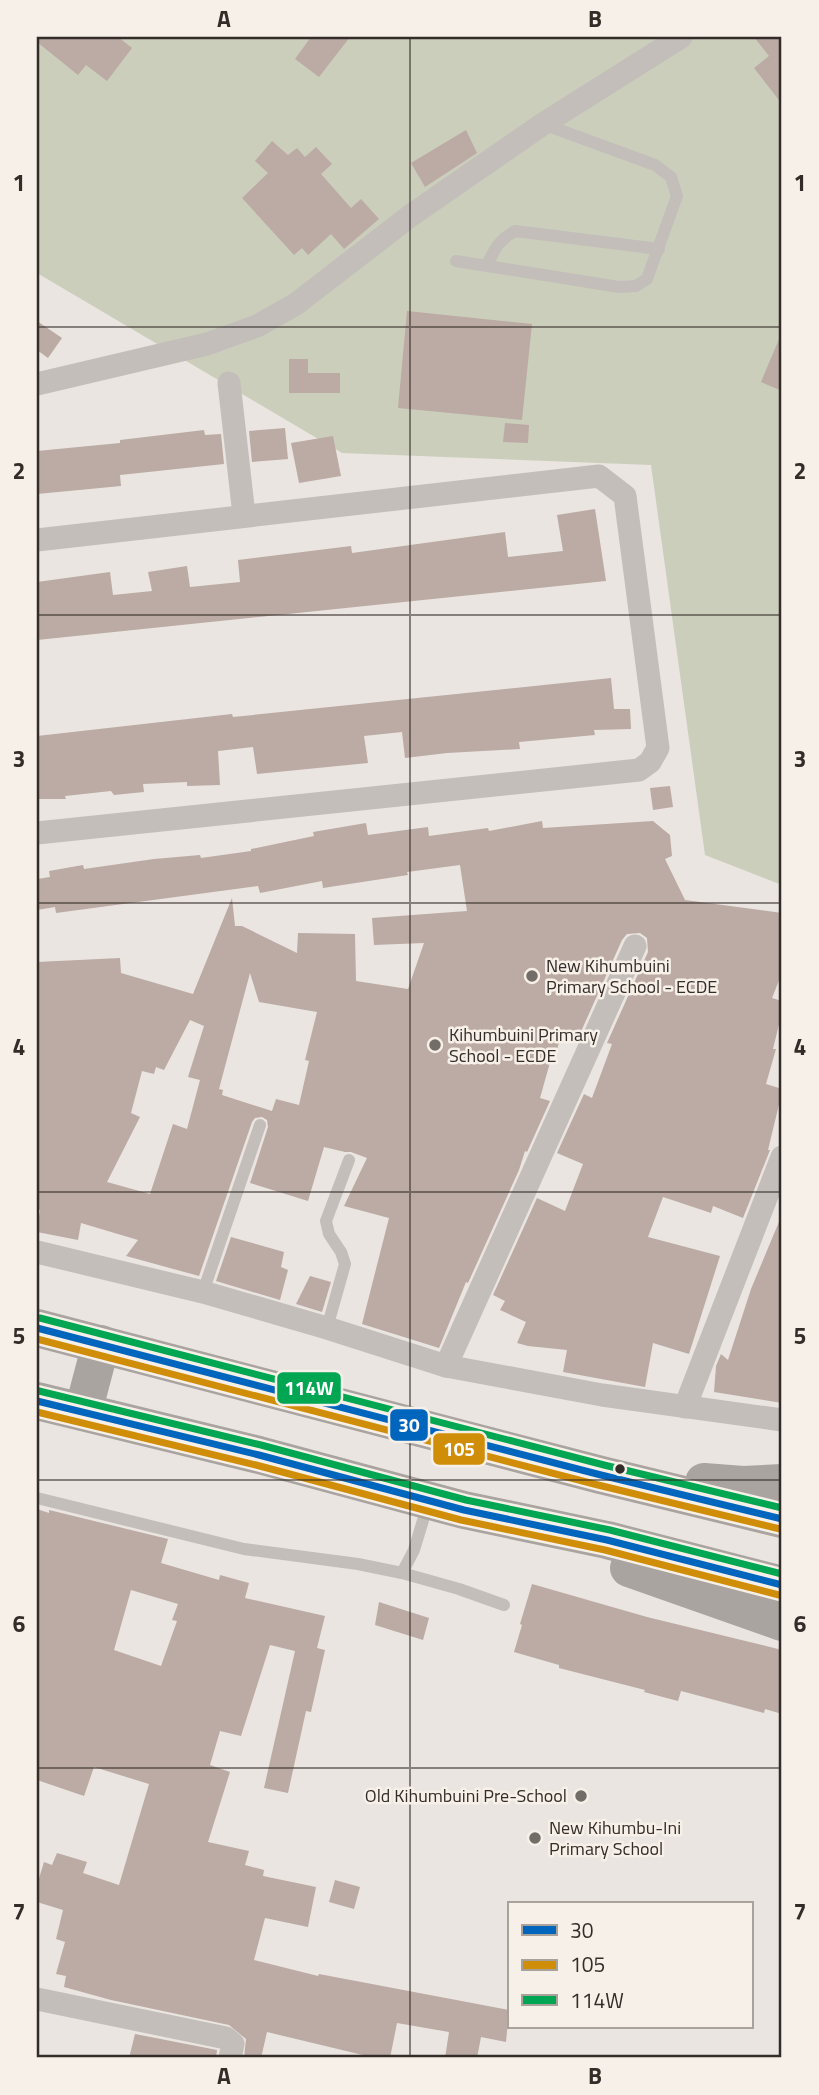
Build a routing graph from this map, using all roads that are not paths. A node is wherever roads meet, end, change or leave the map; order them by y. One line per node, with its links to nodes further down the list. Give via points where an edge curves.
1 (681, 37): 2 (street)
2 (543, 124): 3 (lane, via 655,165 671,177 677,196); 7 (street, via 410,216 296,304 257,326 207,344)
3 (659, 249): 5 (lane, via 515,231 501,239); 5 (lane, via 647,279 636,286)
4 (456, 261): 5 (lane)
5 (487, 266)
6 (229, 383): 8 (street)
7 (37, 384)
8 (244, 515): 9 (street); 10 (street, via 599,476 625,496 658,748 650,762 639,770)
9 (37, 540)
10 (37, 834)
11 (635, 946): 20 (street)
12 (260, 1125): 16 (lane)
13 (782, 1157): 22 (street)
14 (349, 1160): 18 (lane, via 326,1221 345,1264)
15 (37, 1252): 16 (street)
16 (203, 1292): 18 (street)
17 (37, 1328): 19 (highway)
18 (327, 1328): 20 (street)
19 (101, 1344): 23 (highway); 25 (highway)
20 (446, 1366): 22 (street)
21 (37, 1401): 23 (highway)
22 (685, 1407): 24 (street)
23 (83, 1412): 28 (highway)
24 (782, 1420)
25 (601, 1475): 26 (highway, via 743,1485); 29 (highway)
26 (782, 1483)
27 (37, 1498): 30 (lane, via 244,1549)
28 (447, 1506): 30 (lane); 31 (highway); 33 (highway)
29 (782, 1519)
30 (402, 1573): 32 (lane)
31 (782, 1584)
32 (504, 1605)
33 (782, 1622)
34 (37, 1999): 35 (street, via 226,2038 233,2044)
35 (230, 2058)

